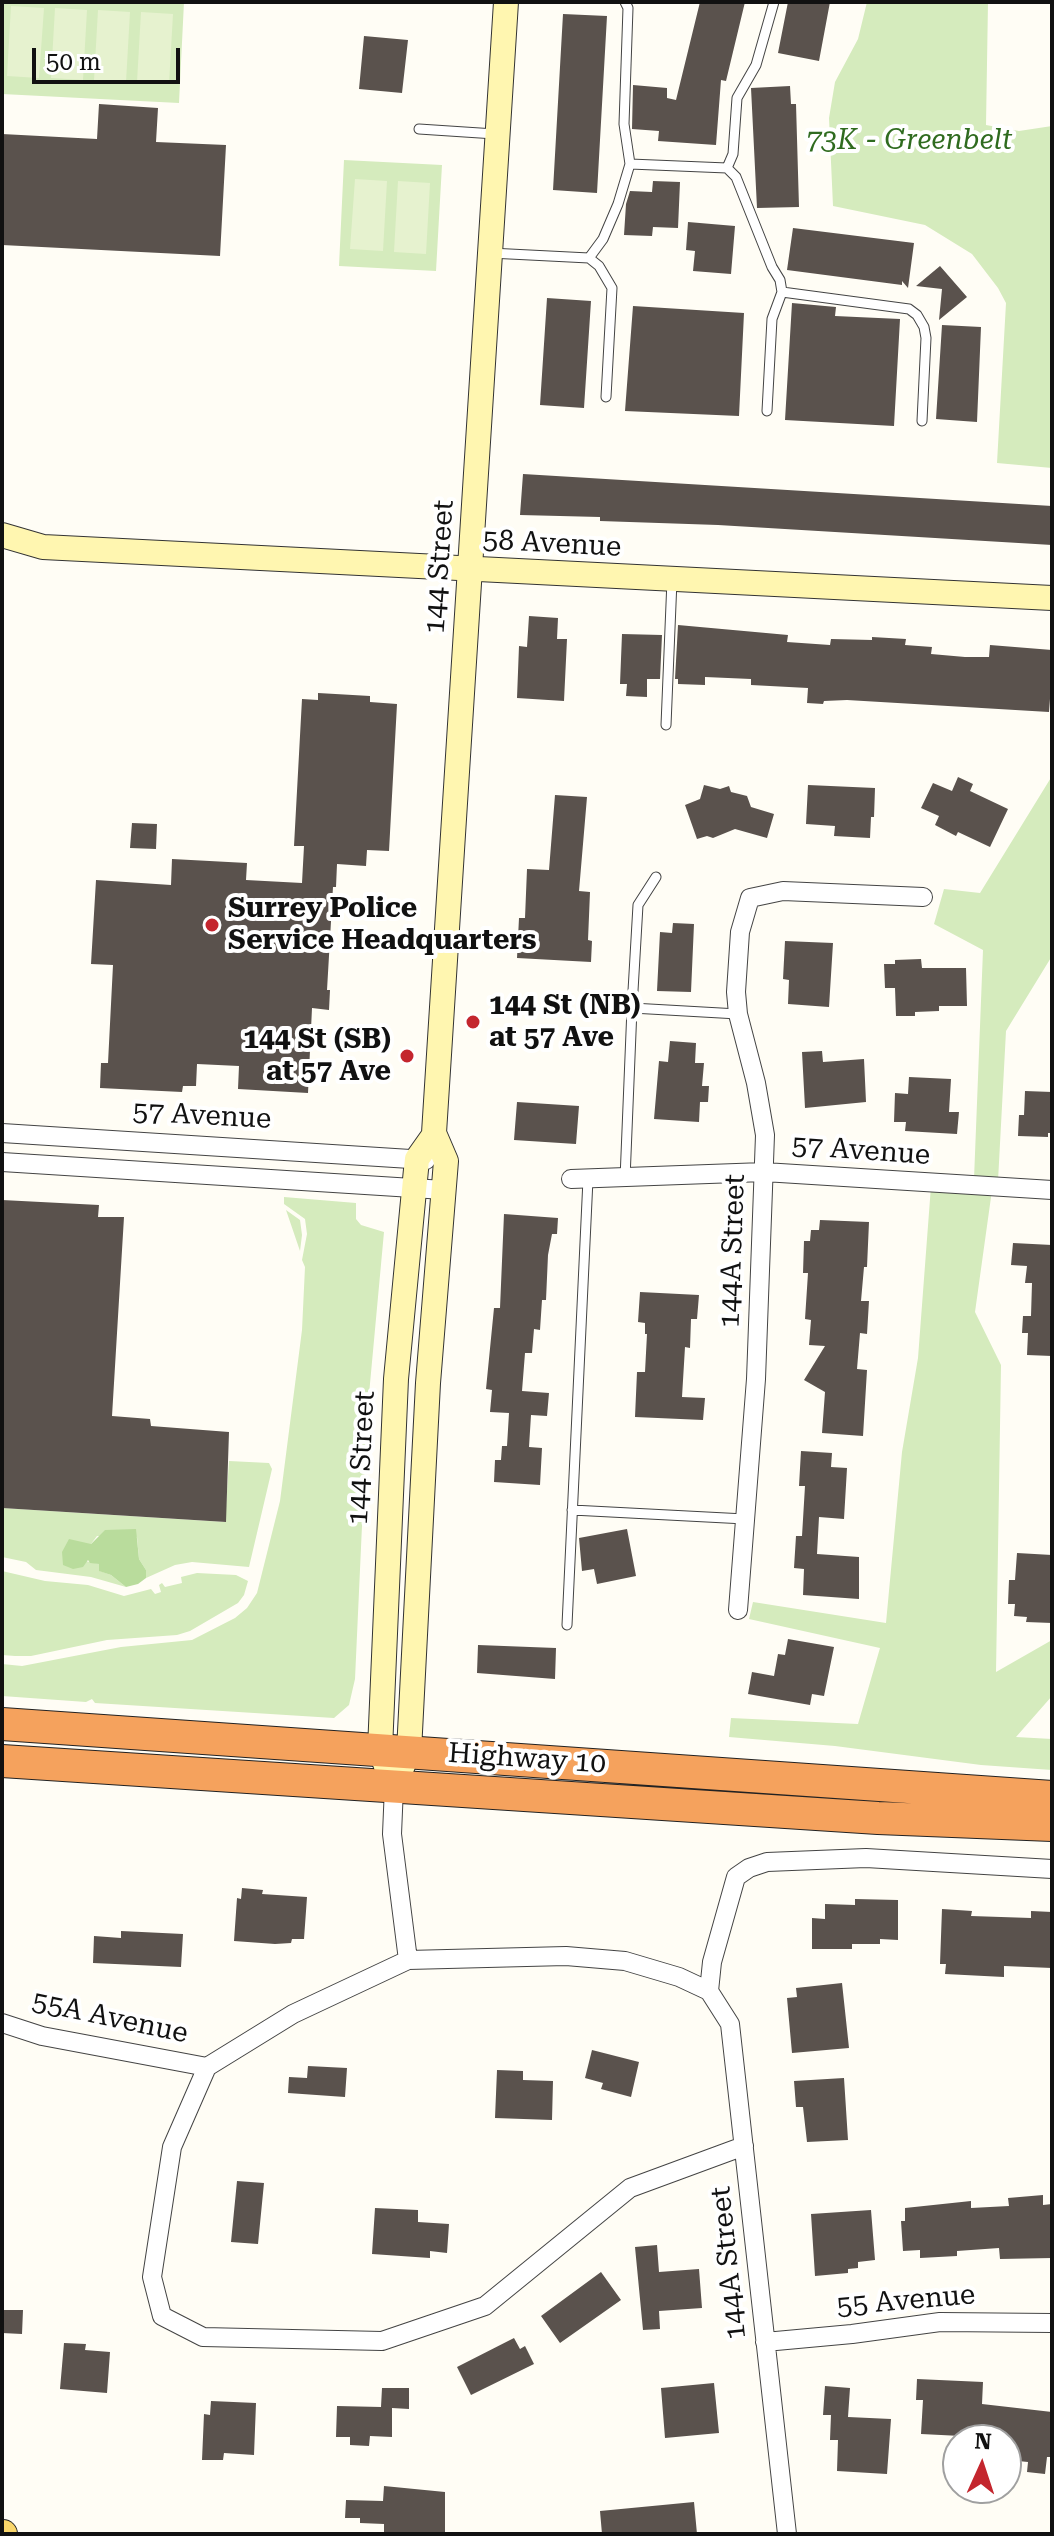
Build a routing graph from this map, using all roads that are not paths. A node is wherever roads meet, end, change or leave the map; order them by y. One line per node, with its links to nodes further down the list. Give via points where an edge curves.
1 (506, 2): 5 (main road, 144 Street)
2 (625, 2): 6 (lane, via 624,124)
3 (774, 2): 7 (lane, via 756,65 737,98)
4 (419, 129): 5 (lane)
5 (498, 134): 8 (main road, 144 Street)
6 (630, 164): 7 (lane); 9 (lane, via 603,239)
7 (727, 168): 10 (lane, via 736,177)
8 (490, 253): 9 (lane); 15 (main road, 144 Street)
9 (589, 258): 11 (lane, via 612,288)
10 (782, 292): 12 (lane, via 772,319); 13 (lane, via 909,309 917,315 926,338)
11 (606, 397)
12 (767, 411)
13 (922, 421)
14 (2, 535): 15 (main road, 58 Avenue, via 43,547)
15 (470, 570): 16 (main road, 58 Avenue); 24 (main road, 144 Street)
16 (672, 580): 17 (main road, 58 Avenue); 18 (lane)
17 (1052, 598)
18 (666, 725)
19 (656, 877): 21 (lane, via 638,905)
20 (923, 897): 22 (street, 144A Street, via 783,891 750,898 740,932)
21 (632, 1008): 22 (lane); 30 (lane)
22 (738, 1014): 28 (street, 144A Street, via 765,1135)
23 (2, 1133): 25 (street, 57 Avenue)
24 (434, 1135): 25 (main road); 26 (main road, 144 Street)
25 (417, 1159): 26 (street, 57 Avenue); 31 (main road, 144 Street)
26 (446, 1161): 32 (main road, 144 Street)
27 (2, 1162): 31 (street, 57 Avenue)
28 (764, 1172): 30 (street, 57 Avenue); 33 (street, 57 Avenue); 35 (street, 144A Street)
29 (580, 1179): 30 (street, 57 Avenue); 34 (lane)
30 (625, 1179)
31 (415, 1188): 32 (street, 57 Avenue); 39 (main road, 144 Street, via 396,1379)
32 (444, 1190): 39 (main road, 144 Street)
33 (1052, 1190)
34 (572, 1510): 35 (lane); 37 (lane)
35 (746, 1519): 36 (street, 144A Street)
36 (738, 1610)
37 (567, 1625)
38 (2, 1724): 39 (highway, Highway 10)
39 (395, 1750): 41 (main road, 144 Street); 42 (highway, Highway 10)
40 (2, 1761): 41 (highway, Highway 10)
41 (394, 1787): 43 (highway, Highway 10); 45 (street, 144 Street, via 392,1834)
42 (1052, 1797)
43 (1052, 1825)
44 (1052, 1869): 46 (street, via 866,1858 767,1862 749,1868 736,1877)
45 (408, 1960): 46 (street, via 566,1956 625,1961); 48 (street, via 293,2014)
46 (709, 1991): 49 (street, 144A Street, via 730,2024)
47 (2, 2023): 48 (street, 55A Avenue, via 42,2036)
48 (207, 2067): 49 (street, via 172,2147 152,2277 162,2316 203,2337 382,2341 485,2306 630,2188)
49 (744, 2146): 51 (street, 144A Street)
50 (1052, 2323): 51 (street, 55 Avenue, via 940,2322)
51 (765, 2342): 52 (street, 144A Street)
52 (787, 2534)

